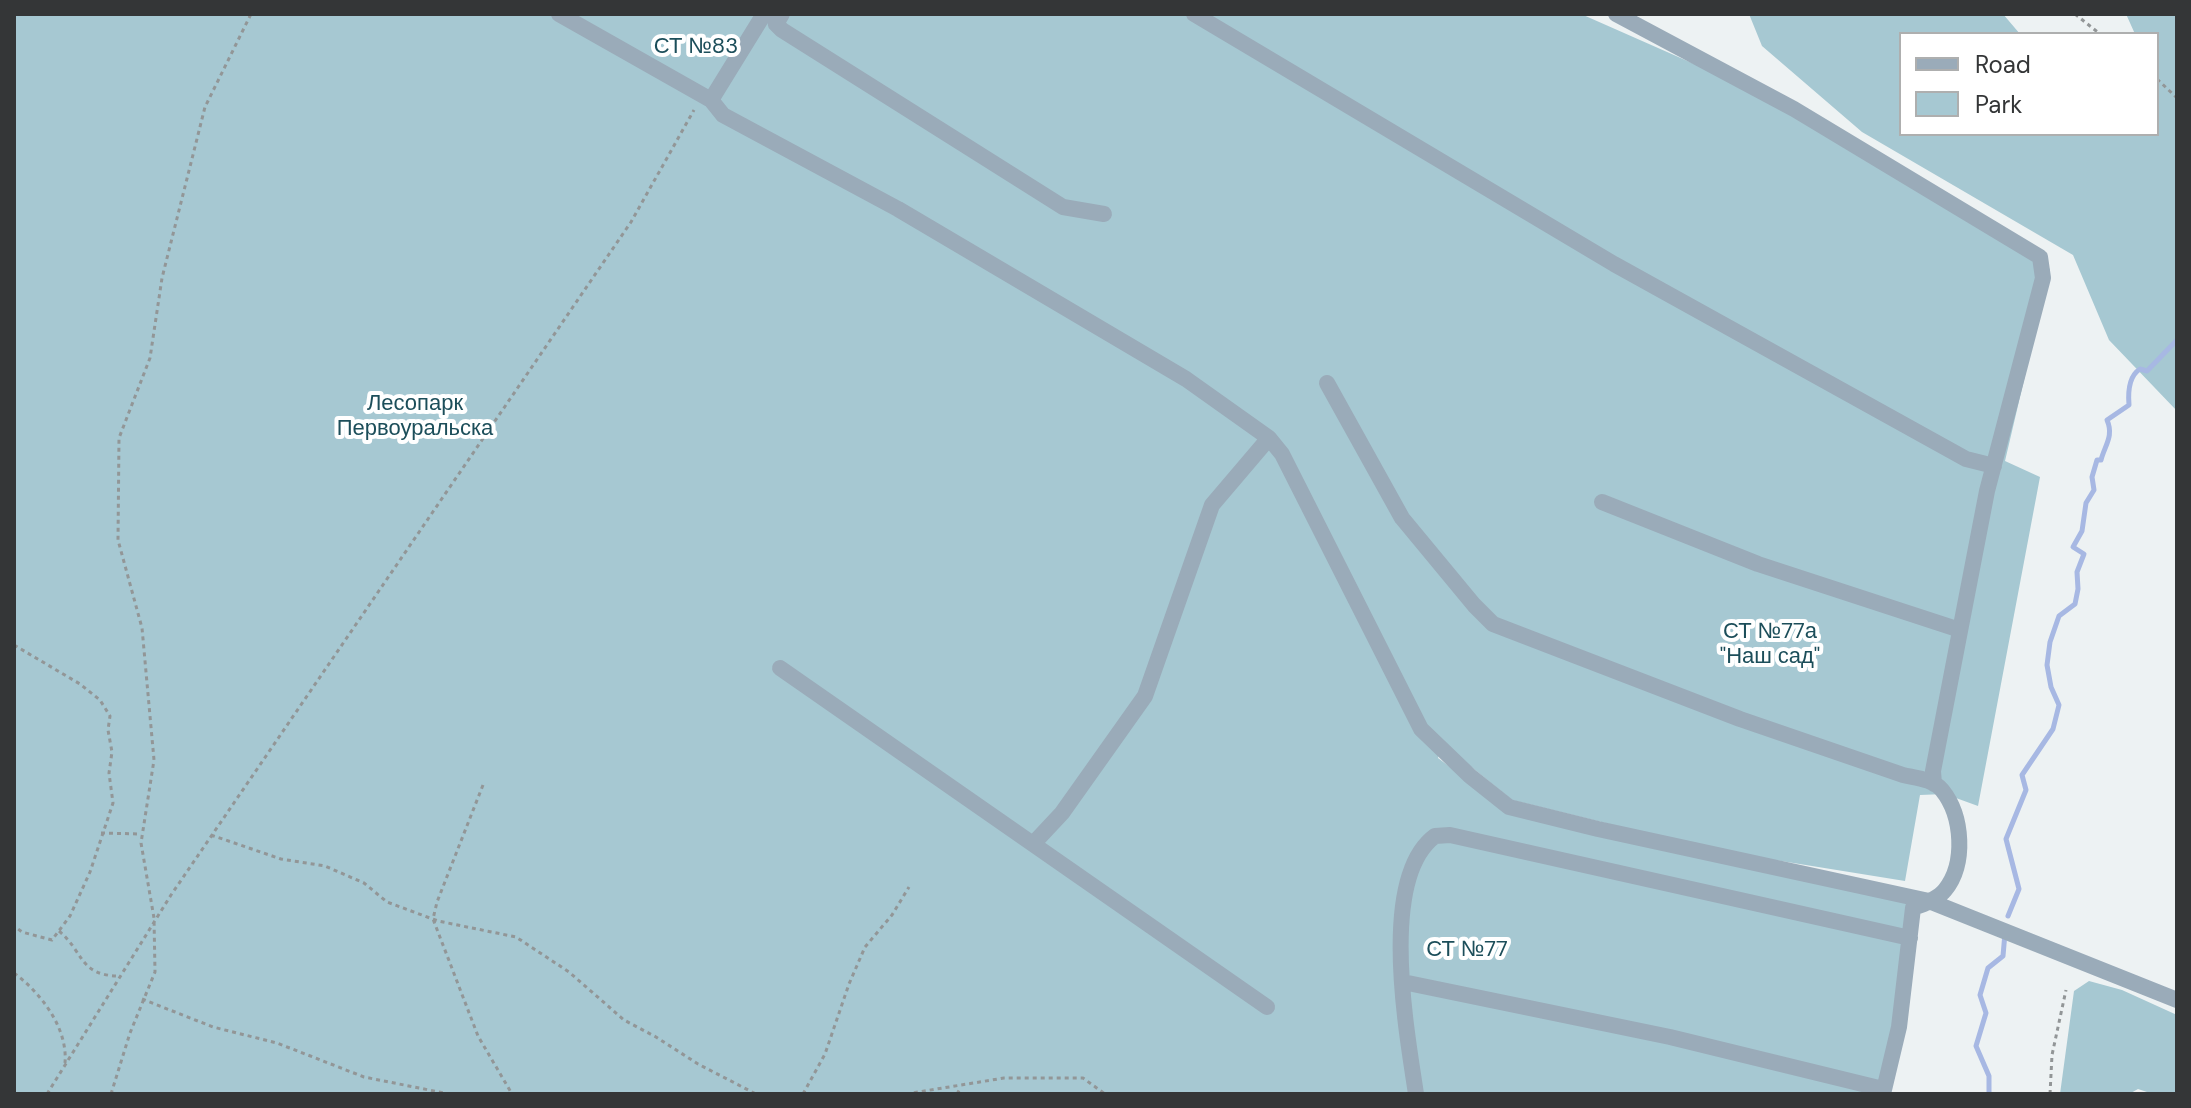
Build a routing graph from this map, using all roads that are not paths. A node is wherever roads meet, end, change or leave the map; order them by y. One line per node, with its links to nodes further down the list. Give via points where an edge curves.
1 (559, 14): 6 (street)
2 (764, 14): 6 (street)
3 (782, 14): 7 (street, via 776,24 782,30 1063,207)
4 (1616, 14): 10 (street, via 1794,109 2040,257 2043,278)
5 (1200, 16): 10 (street, via 1614,264 1966,459)
6 (711, 100): 9 (street, via 723,115 898,209 1186,379)
7 (1104, 214)
8 (1327, 383): 14 (street, via 1402,518 1493,624 1740,719)
9 (1269, 438): 15 (street, via 1212,505 1145,696 1062,813); 16 (street, via 1282,454 1421,729 1509,807)
10 (1994, 466): 12 (street)
11 (1602, 502): 12 (street, via 1758,564)
12 (1960, 630): 14 (street)
13 (780, 668): 15 (street)
14 (1934, 784): 16 (street, via 1958,827 1958,850 1950,882)
15 (1033, 844): 20 (street)
16 (1929, 901): 17 (street, via 1913,908); 19 (street)
17 (1910, 938): 18 (street, via 1450,835 1435,836 1415,864 1406,891 1400,940); 21 (street, via 1899,1027)
18 (1403, 982): 21 (street, via 1670,1037); 22 (street)
19 (2177, 1000)
20 (1267, 1007)
21 (1883, 1092)
22 (1416, 1094)

